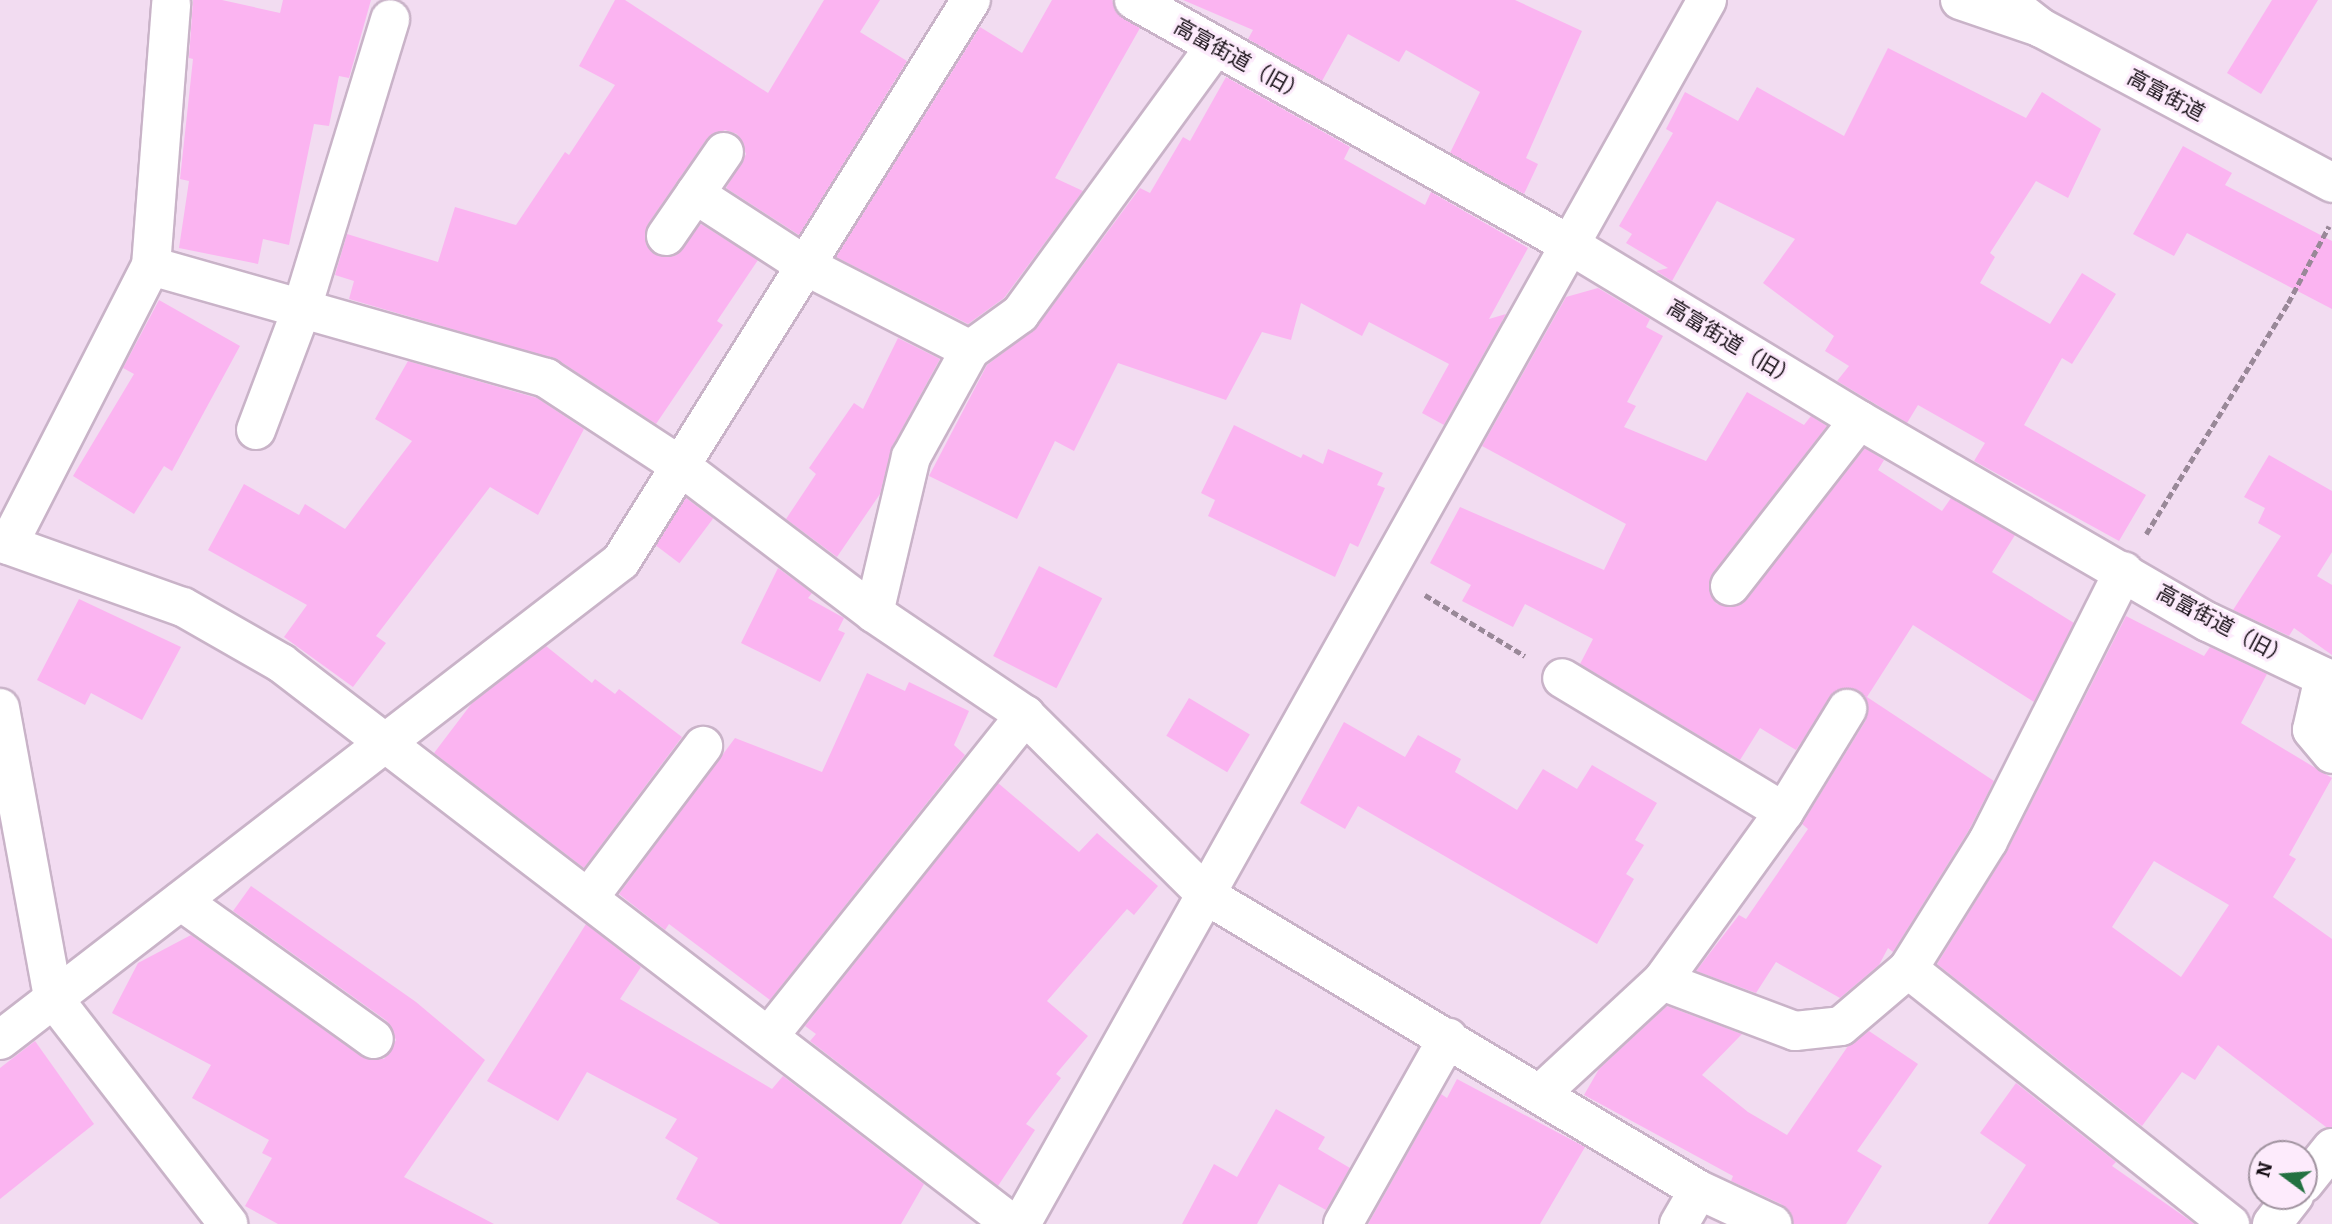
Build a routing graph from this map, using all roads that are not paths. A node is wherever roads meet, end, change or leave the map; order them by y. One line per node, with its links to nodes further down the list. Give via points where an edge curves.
1 (971, 0): 16 (street)
2 (1134, 0): 9 (street, 高富街道（旧）)
3 (1707, 0): 14 (street)
4 (1960, 0): 8 (street)
5 (2005, 0): 8 (street, 高富街道)
6 (171, 4): 15 (street)
7 (390, 19): 17 (street)
8 (2041, 28): 11 (street, 高富街道)
9 (1215, 47): 14 (street, 高富街道（旧）); 18 (street, via 1020,314)
10 (724, 152): 12 (street)
11 (2332, 183)
12 (695, 194): 13 (street); 16 (street)
13 (666, 236)
14 (1573, 246): 19 (street, 高富街道（旧）); 35 (street)
15 (151, 266): 17 (street); 22 (street)
16 (808, 267): 18 (street); 21 (street)
17 (301, 311): 20 (street); 21 (street, via 546,378)
18 (970, 350): 25 (street, via 911,457)
19 (1859, 420): 23 (street, 高富街道（旧）); 24 (street)
20 (256, 430)
21 (679, 465): 25 (street); 31 (street, via 621,561 545,616)
22 (4, 544): 31 (street, via 183,607 281,663)
23 (2124, 571): 27 (street, 高富街道（旧）, via 2208,622); 38 (street, via 1988,841)
24 (1730, 586)
25 (874, 613): 30 (street)
26 (1562, 678): 34 (street)
27 (2328, 679): 33 (street, via 2312,730)
28 (0, 708): 40 (street)
29 (1846, 709): 34 (street)
30 (1025, 715): 35 (street); 41 (street)
31 (385, 746): 36 (street); 37 (street)
32 (703, 746): 36 (street)
33 (2332, 754)
34 (1784, 812): 39 (street)
35 (1206, 895): 42 (street); 52 (street)
36 (590, 896): 41 (street)
37 (181, 901): 40 (street); 43 (street)
38 (1908, 969): 39 (street, via 1841,1026 1795,1031); 56 (street)
39 (1662, 981): 45 (street)
40 (54, 998): 44 (street); 50 (street)
41 (769, 1036): 51 (street)
42 (1448, 1038): 45 (street); 53 (street)
43 (374, 1039)
44 (0, 1040)
45 (1540, 1094): 48 (street)
46 (2332, 1148): 47 (street)
47 (2318, 1166)
48 (1699, 1189): 54 (street); 55 (street)
49 (2283, 1210): 57 (street)
50 (228, 1224)
51 (1012, 1224)
52 (1021, 1224)
53 (1343, 1224)
54 (1679, 1224)
55 (1772, 1224)
56 (2230, 1224)
57 (2272, 1224)

